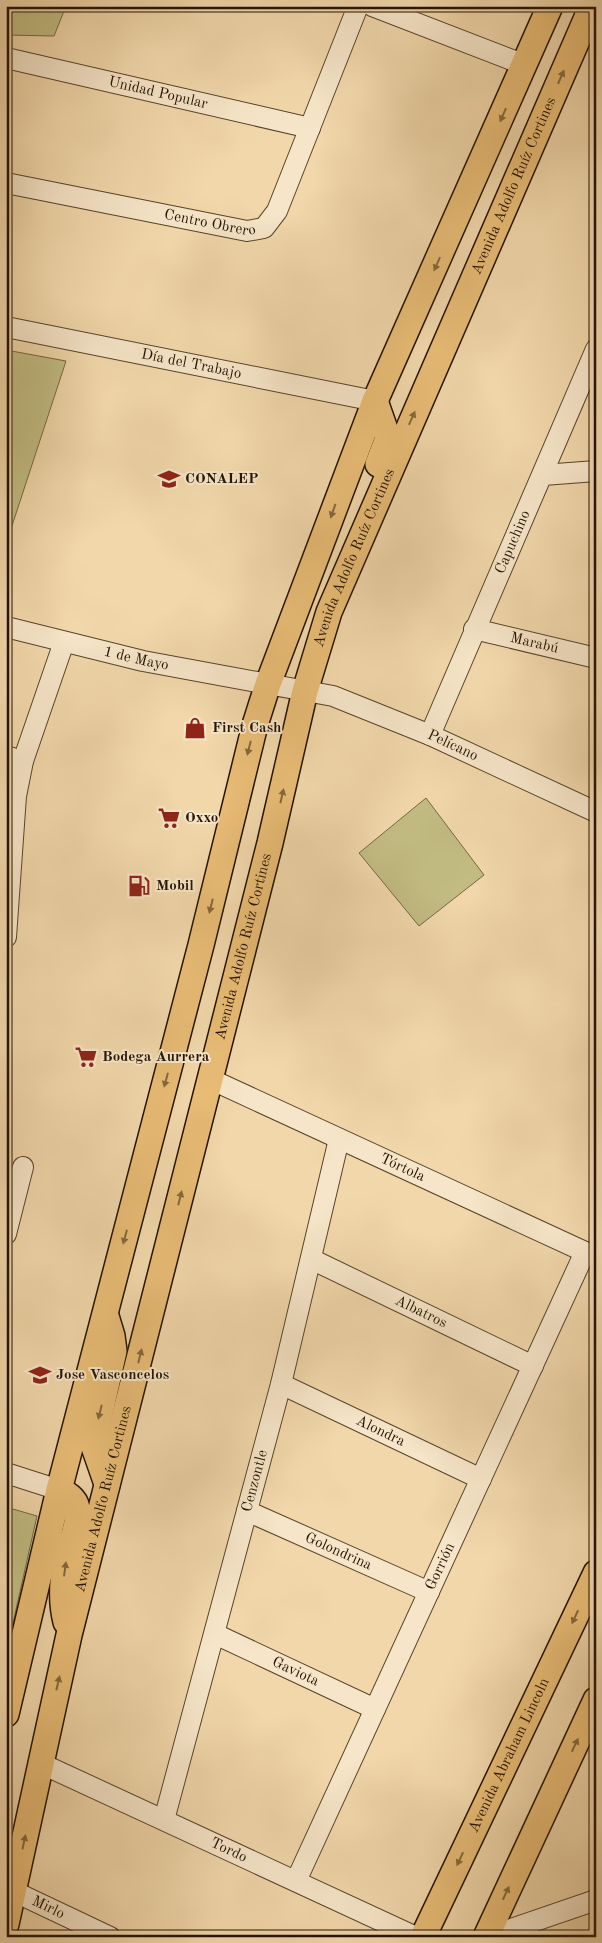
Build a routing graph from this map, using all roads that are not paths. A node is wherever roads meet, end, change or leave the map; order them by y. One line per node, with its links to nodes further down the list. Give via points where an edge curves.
1 (358, 6): 7 (street, Centro Obrero)
2 (372, 6): 6 (street)
3 (550, 6): 6 (main road)
4 (592, 6): 14 (main road, Avenida Adolfo Ruíz Cortines, one-way to 4)
5 (6, 58): 7 (street, Unidad Popular)
6 (525, 65): 11 (main road, one-way to 11)
7 (310, 128): 8 (street, Centro Obrero, via 277,211 264,228 256,230)
8 (6, 183)
9 (6, 327): 11 (street, Día del Trabajo)
10 (596, 350): 13 (street, Capuchino)
11 (375, 401): 14 (main road, via 386,428 388,443 358,511); 19 (main road, one-way to 19)
12 (596, 471): 13 (street)
13 (543, 475): 16 (street, Capuchino)
14 (351, 559): 20 (main road, Avenida Adolfo Ruíz Cortines, via 329,612)
15 (6, 627): 17 (street, 1 de Mayo)
16 (474, 629): 18 (street, Marabú); 21 (street, Capuchino)
17 (64, 642): 19 (street, 1 de Mayo, via 142,661); 22 (street)
18 (596, 658)
19 (268, 684): 20 (street, 1 de Mayo); 31 (main road, one-way to 31)
20 (305, 692): 21 (street, Pelícano, via 333,696); 25 (main road, Avenida Adolfo Ruíz Cortines, one-way to 20)
21 (430, 735): 23 (street, Pelícano)
22 (15, 758): 24 (street, via 16,796)
23 (596, 812)
24 (6, 937)
25 (210, 1079): 26 (street, Tórtola); 36 (main road, Avenida Adolfo Ruíz Cortines, one-way to 25)
26 (340, 1139): 29 (street, Tórtola); 30 (street, Cenzontle)
27 (23, 1167): 28 (street)
28 (6, 1234)
29 (590, 1254): 32 (street, Gorrión)
30 (311, 1258): 32 (street, Albatros); 33 (street, Cenzontle)
31 (105, 1314): 36 (main road, one-way to 36, via 114,1351 93,1444); 37 (main road)
32 (533, 1366): 35 (street, Gorrión)
33 (280, 1384): 35 (street, Alondra); 38 (street, Cenzontle)
34 (6, 1473): 37 (street)
35 (481, 1479): 40 (street, Gorrión)
36 (107, 1484): 41 (main road, Avenida Adolfo Ruíz Cortines)
37 (59, 1490): 41 (main road, one-way to 37, via 62,1599 63,1582 78,1515 75,1502); 45 (main road)
38 (248, 1511): 40 (street, Golondrina); 42 (street, Cenzontle)
39 (596, 1573): 54 (main road, Avenida Abraham Lincoln, one-way to 54)
40 (429, 1592): 44 (street, Gorrión)
41 (69, 1634): 46 (main road, Avenida Adolfo Ruíz Cortines, one-way to 41)
42 (215, 1634): 44 (street, Gaviota); 47 (street, Cenzontle)
43 (596, 1700): 55 (main road, one-way to 43)
44 (375, 1709): 48 (street, Gorrión)
45 (6, 1714)
46 (40, 1763): 47 (street, Tordo); 49 (main road, Avenida Adolfo Ruíz Cortines, one-way to 46)
47 (164, 1820): 48 (street, Tordo)
48 (296, 1881): 53 (street, Tordo)
49 (13, 1891): 51 (main road, Avenida Adolfo Ruíz Cortines); 52 (street, Mirlo)
50 (596, 1900): 55 (street)
51 (6, 1924)
52 (110, 1937)
53 (416, 1937)
54 (423, 1937)
55 (487, 1937)

